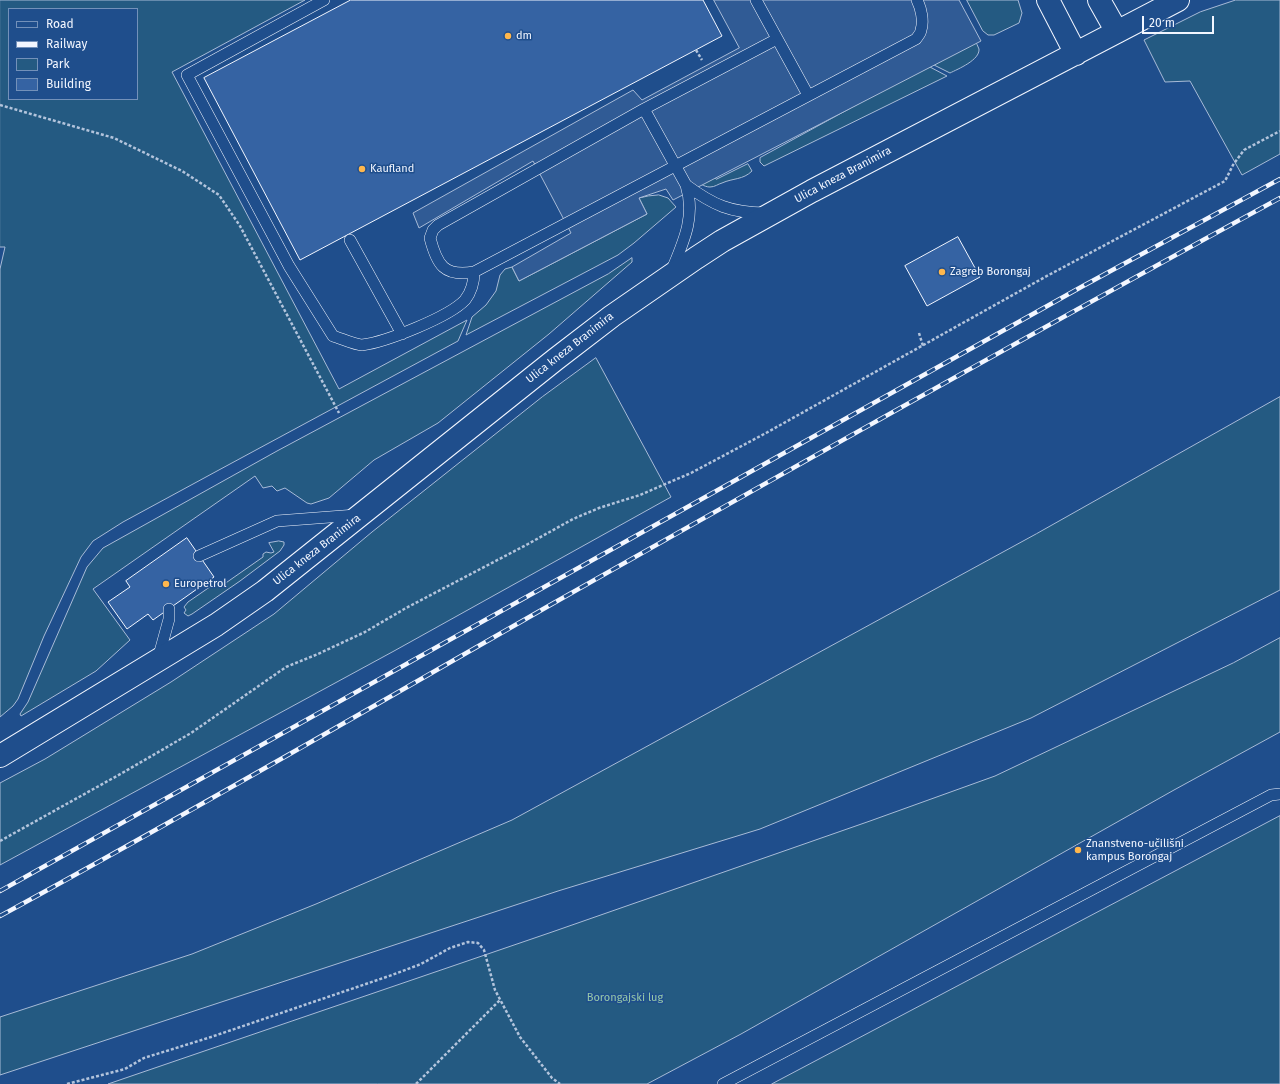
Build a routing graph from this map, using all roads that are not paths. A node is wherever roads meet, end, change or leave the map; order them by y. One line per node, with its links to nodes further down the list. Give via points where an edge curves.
1 (324, 0): 18 (lane, via 187,75 289,266 333,336 360,345)
2 (756, 0): 8 (lane)
3 (917, 0): 10 (lane, via 922,30 916,39)
4 (1048, 0): 9 (main road)
5 (1100, 0): 7 (main road)
6 (1178, 0): 7 (main road, Ulica kneza Branimira)
7 (1117, 32): 9 (main road, Ulica kneza Branimira)
8 (777, 39): 10 (lane); 11 (lane)
9 (1076, 54): 14 (main road, Ulica kneza Branimira)
10 (808, 95): 12 (lane)
11 (644, 109): 12 (lane); 16 (lane, via 438,225 430,238 438,260 445,269 453,273)
12 (675, 165): 13 (lane); 16 (lane)
13 (686, 185): 14 (lane, via 720,206 752,213); 17 (lane, via 690,206 689,223 684,242)
14 (773, 213): 17 (main road, Ulica kneza Branimira, via 722,241)
15 (350, 240): 18 (lane)
16 (474, 272): 18 (lane, via 472,288 465,300 452,310)
17 (669, 275): 19 (main road, Ulica kneza Branimira, via 556,359)
18 (402, 334)
19 (362, 514): 20 (lane, via 277,521); 22 (main road, Ulica kneza Branimira, via 265,591)
20 (199, 556)
21 (169, 609): 22 (lane, via 169,619)
22 (157, 662): 23 (main road, Ulica kneza Branimira)
23 (0, 756)
24 (1280, 794): 25 (lane, via 1271,795)
25 (723, 1084)

